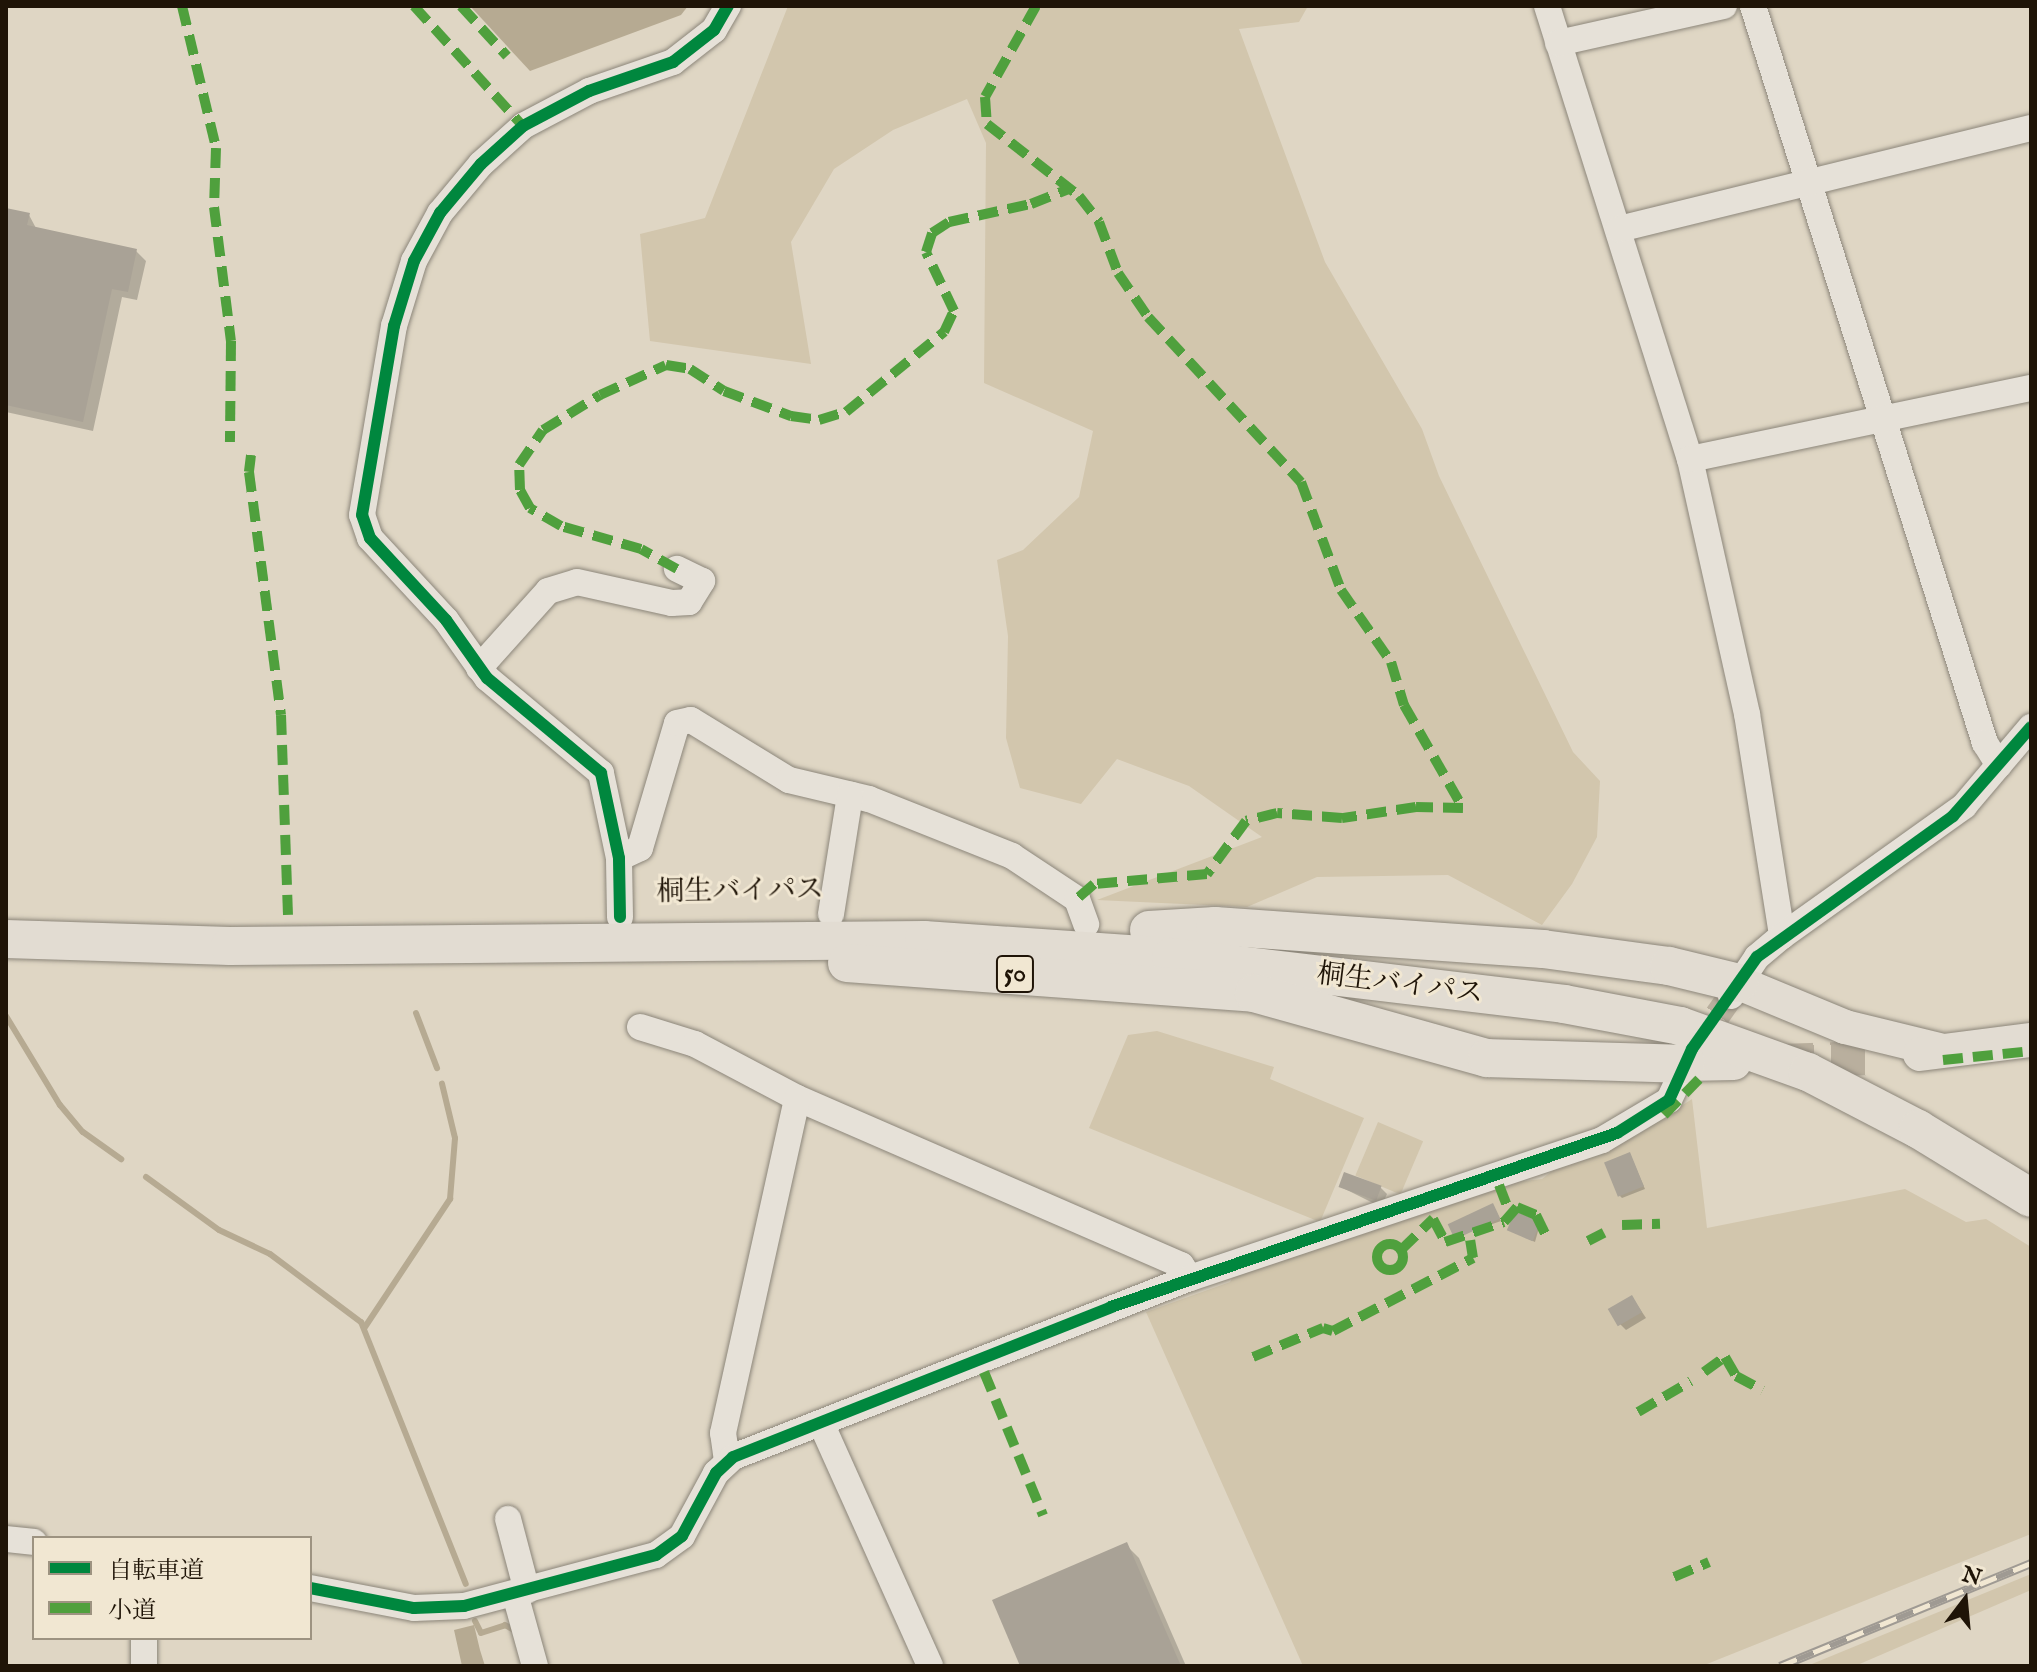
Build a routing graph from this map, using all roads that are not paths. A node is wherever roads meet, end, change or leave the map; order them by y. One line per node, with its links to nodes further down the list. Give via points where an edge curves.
1 (728, 6): 13 (street, via 714,30 673,62 552,108 501,144 440,213 414,261 394,326 362,515 370,538 446,620)
2 (1547, 6): 5 (street)
3 (1724, 6): 5 (street)
4 (1753, 6): 7 (street)
5 (1558, 43): 8 (street)
6 (2031, 128): 7 (street)
7 (1810, 182): 8 (street); 10 (street)
8 (1619, 229): 11 (street)
9 (2031, 388): 10 (street)
10 (1885, 418): 11 (street); 15 (street, via 1985,743)
11 (1690, 459): 23 (street, via 1747,714)
12 (677, 569): 13 (street, via 702,581 689,602 577,582 548,591)
13 (479, 668): 17 (street, via 496,688 601,773)
14 (2031, 727): 15 (street)
15 (1999, 765): 23 (street, via 1953,816)
16 (850, 795): 17 (street, via 789,780 684,720 674,730 640,848 636,855); 19 (street); 21 (street, via 975,837 1012,856 1077,899)
17 (619, 858): 20 (street)
18 (6, 914): 20 (highway, 桐生バイパス / 50, via 288,920)
19 (831, 914): 20 (highway, 桐生バイパス / 50); 21 (highway, 桐生バイパス / 50)
20 (620, 917)
21 (1086, 924): 22 (highway, 桐生バイパス / 50)
22 (1149, 930): 26 (highway, via 1215,926 1543,949 1669,966); 34 (highway, 桐生バイパス / 50, via 1666,997 1815,1047)
23 (1782, 936): 26 (street)
24 (6, 939): 25 (highway, 桐生バイパス / 50)
25 (338, 944): 30 (highway, 50, via 378,956 483,964 817,962 1212,989 1282,998 1487,1058); 35 (highway, 桐生バイパス / 50, via 924,940 1157,955 1564,1004 1680,1026 1808,1072 1918,1129)
26 (1734, 991): 29 (main road)
27 (640, 1027): 33 (street, via 695,1044)
28 (2031, 1040): 29 (main road)
29 (1939, 1050): 31 (main road)
30 (1689, 1057): 32 (main road); 36 (street, via 1675,1091 1659,1109 1602,1140)
31 (1872, 1058)
32 (1734, 1063)
33 (797, 1098): 36 (street, via 1181,1265); 38 (street, via 723,1433)
34 (2031, 1169)
35 (2031, 1198)
36 (1190, 1278): 37 (street)
37 (821, 1423): 38 (street); 47 (street)
38 (727, 1461): 43 (street, via 690,1525 665,1550)
39 (508, 1519): 43 (street)
40 (6, 1539): 41 (street)
41 (32, 1542)
42 (312, 1588): 43 (street, via 414,1608 464,1606)
43 (521, 1593): 46 (street)
44 (144, 1640): 45 (street)
45 (144, 1666)
46 (535, 1666)
47 (930, 1666)

